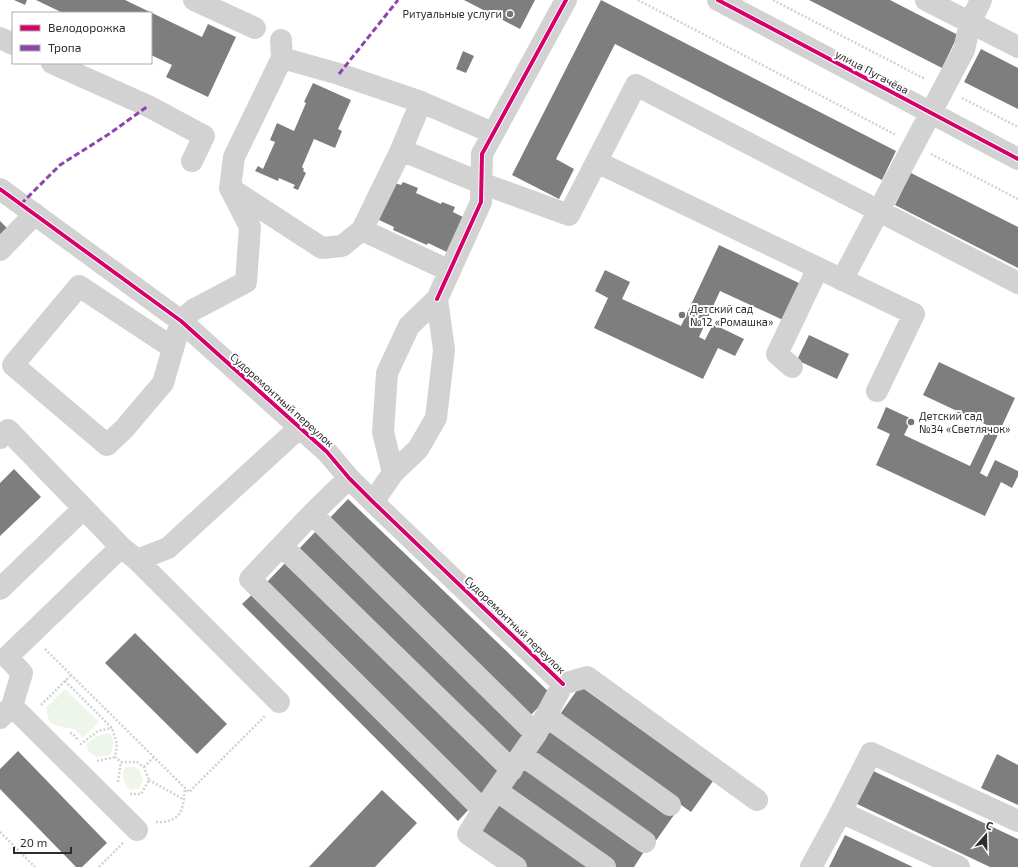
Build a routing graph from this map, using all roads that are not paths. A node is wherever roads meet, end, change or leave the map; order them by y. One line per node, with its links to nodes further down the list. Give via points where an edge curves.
1 (194, 0): 7 (street)
2 (566, 0): 14 (street)
3 (719, 0): 13 (street, улица Пугачёва)
4 (926, 0): 6 (street)
5 (981, 0): 6 (street)
6 (970, 23): 10 (street); 13 (street, via 964,50)
7 (255, 28)
8 (0, 38): 9 (street)
9 (12, 44)
10 (1018, 47)
11 (54, 64): 17 (street, via 148,106 204,136)
12 (421, 102): 14 (street); 15 (street); 20 (street, via 339,74 281,49 234,157)
13 (931, 114): 16 (street, улица Пугачёва); 22 (street)
14 (493, 133): 19 (street, via 482,154)
15 (401, 150): 19 (street); 24 (street)
16 (1018, 159)
17 (192, 161)
18 (596, 162): 19 (street, via 569,215); 22 (street, via 636,85); 26 (street)
19 (481, 183): 27 (street, via 481,202)
20 (230, 188): 24 (street, via 322,248 342,246); 31 (street, via 250,227 246,282 193,310)
21 (0, 189): 23 (street, Судоремонтный переулок)
22 (878, 211): 28 (street); 29 (street)
23 (35, 214): 25 (street); 31 (street, Судоремонтный переулок)
24 (362, 230): 27 (street)
25 (0, 250)
26 (818, 268): 28 (street); 33 (street, via 777,354)
27 (450, 271): 30 (street)
28 (842, 280): 34 (street, via 914,314)
29 (1018, 283)
30 (437, 299): 37 (street, via 444,350 436,418 418,449); 37 (street, via 409,326 387,372 383,432)
31 (181, 321): 32 (street); 35 (street, Судоремонтный переулок)
32 (173, 348): 32 (street, via 163,383 107,445 13,364 79,286)
33 (792, 367)
34 (877, 391)
35 (299, 428): 38 (street, Судоремонтный переулок, via 326,452); 43 (street, via 168,548)
36 (0, 438): 40 (street, via 8,430)
37 (393, 473): 39 (street)
38 (349, 478): 39 (street, Судоремонтный переулок); 41 (street)
39 (373, 502): 45 (street, Судоремонтный переулок)
40 (83, 509): 43 (street); 44 (street)
41 (312, 514): 42 (street); 48 (street)
42 (282, 546): 49 (street); 53 (street, via 250,579)
43 (129, 554): 46 (street); 47 (street, via 30,635 7,658 22,673)
44 (0, 590)
45 (563, 684): 48 (street); 51 (street, via 587,677)
46 (279, 702)
47 (6, 712): 56 (street)
48 (541, 725): 49 (street); 52 (street)
49 (517, 763): 50 (street); 57 (street)
50 (497, 791): 53 (street); 59 (street)
51 (757, 800)
52 (670, 805)
53 (483, 810): 58 (street, via 468,834)
54 (841, 812): 55 (street, via 871,753); 60 (street); 61 (street)
55 (1018, 821)
56 (136, 830)
57 (645, 842)
58 (516, 867)
59 (605, 867)
60 (811, 867)
61 (959, 867)

